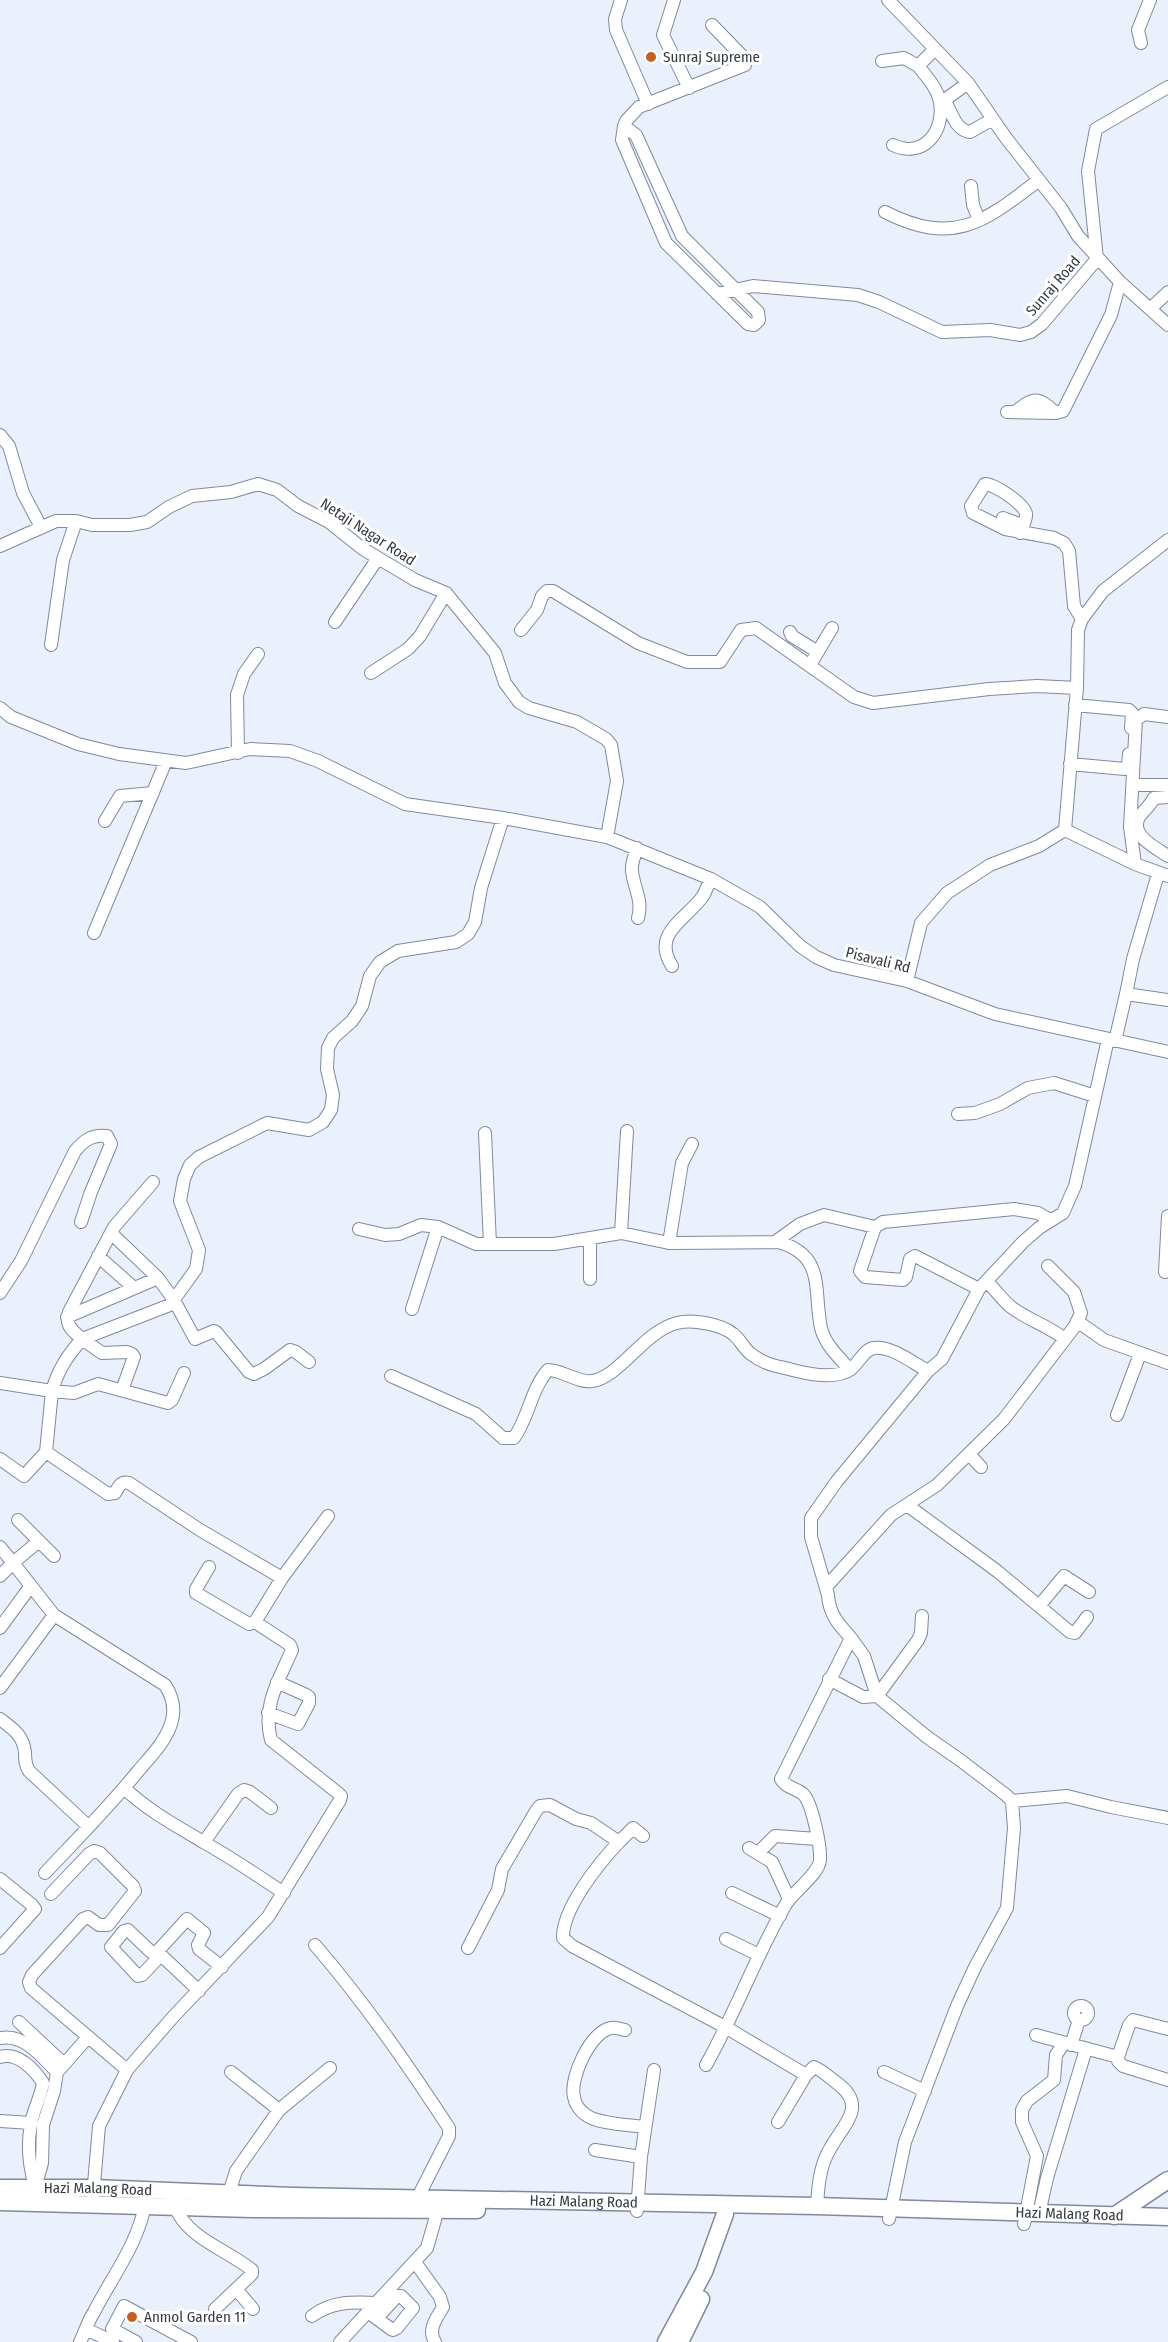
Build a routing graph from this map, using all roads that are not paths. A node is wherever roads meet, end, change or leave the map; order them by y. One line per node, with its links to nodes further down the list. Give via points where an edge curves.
1 (621, 0): 13 (street, via 616,30)
2 (674, 0): 12 (street, via 663,35)
3 (888, 0): 7 (street)
4 (1150, 0): 6 (street, via 1138,30)
5 (712, 25): 12 (street, via 746,64)
6 (1141, 43)
7 (935, 49): 9 (street); 10 (street)
8 (882, 61): 9 (street, via 904,58)
9 (918, 66): 16 (street, via 935,89 940,114 938,129 931,140 916,149)
10 (968, 83): 14 (street); 14 (street, via 946,99 958,125 970,132)
11 (1168, 87): 25 (street, Sunraj Road, via 1096,129 1088,171)
12 (689, 88): 13 (street)
13 (648, 104): 15 (street, via 639,107)
14 (993, 119): 17 (street)
15 (624, 126): 21 (street, via 636,135); 22 (street, via 622,140)
16 (893, 145)
17 (1039, 180): 20 (street, via 997,212); 25 (street)
18 (971, 186): 20 (street, via 972,205)
19 (885, 212): 20 (street, via 911,224 936,229 965,227)
20 (979, 220)
21 (675, 223): 22 (street); 23 (street)
22 (661, 231): 24 (street)
23 (687, 242): 24 (street); 27 (street)
24 (676, 253): 29 (street)
25 (1097, 259): 26 (street); 27 (street, Sunraj Road, via 1042,324 1020,335 990,330 942,333 858,295 753,286)
26 (1120, 282): 30 (street); 32 (street, via 1111,315 1063,411)
27 (735, 289): 29 (street, Sunraj Road); 29 (street, via 758,312 754,325 748,324)
28 (1168, 292): 30 (street)
29 (717, 294)
30 (1150, 309): 31 (street)
31 (1168, 325)
32 (1011, 412)
33 (0, 435): 36 (street, via 9,446 23,493)
34 (1003, 518): 41 (street, via 1064,543 1070,551 1074,606)
35 (76, 520): 36 (street, Netaji Nagar Road, via 56,520); 39 (street, Netaji Nagar Road, via 92,525 147,522 192,496 231,492 258,484 277,489); 47 (street, via 63,560)
36 (40, 527): 38 (street, Netaji Nagar Road)
37 (1168, 540): 41 (street, via 1102,591)
38 (0, 546)
39 (378, 558): 40 (street, Netaji Nagar Road); 42 (street)
40 (446, 593): 52 (street, via 408,649); 67 (street, Netaji Nagar Road, via 495,653 505,683 519,702 583,725 611,745 616,781)
41 (1082, 619): 53 (street, via 1078,630)
42 (335, 622)
43 (832, 628): 48 (street)
44 (521, 630): 50 (street, via 537,610 542,596 553,591 638,643 687,662 720,662 741,630 749,628 756,628)
45 (790, 632): 46 (street)
46 (805, 644): 48 (street); 50 (street)
47 (51, 645)
48 (818, 652): 51 (street)
49 (258, 654): 57 (street, via 244,674 237,695)
50 (798, 656): 51 (street)
51 (810, 665): 53 (street, via 854,697 873,703 989,689)
52 (370, 673)
53 (1077, 688): 54 (street)
54 (1075, 705): 59 (street); 59 (street, via 1131,711 1129,755 1125,768)
55 (0, 708): 58 (street, Pisavali Rd, via 11,717 78,744)
56 (1168, 717): 60 (street, via 1144,714 1137,720)
57 (238, 753): 58 (street, Pisavali Rd, via 186,763); 64 (street, Pisavali Rd, via 250,749 290,751 405,804)
58 (166, 761): 62 (street)
59 (1070, 764): 66 (street)
60 (1133, 785): 61 (street); 70 (street, via 1130,827)
61 (1168, 785)
62 (153, 793): 65 (street, via 120,796); 74 (street)
63 (1168, 797): 69 (street, via 1154,798 1137,825 1143,839)
64 (503, 818): 67 (street, Pisavali Rd); 107 (street, via 475,922 468,934 456,942 398,951 380,962 370,976 362,1006 333,1038 328,1048 327,1069 333,1095 323,1122 309,1130 267,1123 199,1157 190,1166 180,1201 199,1258 196,1269)
65 (105, 821)
66 (1065, 830): 70 (street); 76 (street, via 1039,846 990,865 947,893 921,923)
67 (607, 837): 68 (street, Pisavali Rd)
68 (637, 848): 72 (street, Pisavali Rd); 73 (street, via 632,872 641,908)
69 (1168, 856)
70 (1135, 864): 71 (street)
71 (1163, 875): 77 (street, via 1133,959)
72 (711, 879): 75 (street, via 666,940 665,955); 76 (street, Pisavali Rd, via 760,907 816,957)
73 (638, 918)
74 (94, 933)
75 (672, 966)
76 (907, 981): 79 (street, Pisavali Rd, via 995,1014)
77 (1126, 994): 78 (street); 79 (street)
78 (1168, 1000)
79 (1112, 1040): 80 (street, Pisavali Rd); 81 (street)
80 (1168, 1052)
81 (1095, 1096): 82 (street, via 1054,1083 1028,1088 975,1113); 88 (street, via 1075,1186 1063,1212)
82 (958, 1114)
83 (627, 1131): 94 (street)
84 (485, 1133): 98 (street)
85 (692, 1144): 97 (street, via 682,1163)
86 (153, 1182): 93 (street)
87 (1168, 1216): 101 (street)
88 (1050, 1220): 91 (street, via 1038,1213 1014,1209 883,1222); 104 (street, via 1023,1242)
89 (81, 1222): 106 (street, via 111,1144 107,1136 85,1140 75,1151 21,1261)
90 (438, 1227): 92 (street, via 421,1225 385,1235); 98 (street, via 477,1244); 108 (street)
91 (876, 1227): 96 (street, via 824,1215 800,1224); 104 (street, via 860,1271 865,1277 903,1280 910,1259 915,1256)
92 (359, 1228)
93 (111, 1233): 99 (street); 102 (street)
94 (621, 1233): 95 (street); 97 (street)
95 (590, 1239): 98 (street, via 554,1244); 103 (street)
96 (775, 1242): 97 (street); 116 (street, via 794,1246 805,1255 816,1274 821,1329 827,1344)
97 (669, 1243)
98 (490, 1244)
99 (98, 1256): 105 (street); 109 (street)
100 (1048, 1266): 110 (street, via 1074,1292 1081,1313)
101 (1165, 1272)
102 (158, 1278): 105 (street); 107 (street)
103 (590, 1279)
104 (983, 1286): 112 (street, via 999,1292 1010,1306); 117 (street, via 942,1359)
105 (134, 1288): 109 (street)
106 (1, 1291)
107 (174, 1300): 111 (street, via 164,1308); 114 (street, via 192,1336 198,1339 216,1332 249,1372 258,1373 290,1350)
108 (412, 1309)
109 (67, 1317): 111 (street, via 70,1329)
110 (1077, 1321): 112 (street); 113 (street, via 1104,1340)
111 (82, 1339): 121 (street, via 102,1353 132,1354); 122 (street, via 65,1359)
112 (1065, 1339): 125 (street, via 1004,1419)
113 (1140, 1354): 115 (street); 123 (street)
114 (309, 1362)
115 (1168, 1363)
116 (850, 1370): 117 (street, via 876,1347); 119 (street, via 808,1374 771,1365 715,1324 678,1322 655,1332 614,1370 594,1381 548,1370 514,1438 503,1438 476,1414)
117 (928, 1371): 139 (street, via 815,1509 811,1536)
118 (184, 1373): 121 (street, via 168,1403)
119 (391, 1376)
120 (0, 1383): 122 (street)
121 (122, 1390): 122 (street, via 98,1384 74,1393)
122 (52, 1391): 124 (street)
123 (1117, 1415)
124 (46, 1452): 126 (street, via 24,1476); 137 (street, via 108,1494 120,1484 129,1483)
125 (969, 1454): 127 (street); 128 (street, via 937,1485)
126 (0, 1459)
127 (981, 1467)
128 (907, 1505): 139 (street, via 891,1515); 141 (street)
129 (328, 1516): 137 (street)
130 (18, 1520): 131 (street)
131 (39, 1541): 133 (street); 134 (street)
132 (0, 1547): 134 (street)
133 (54, 1556)
134 (13, 1563): 136 (street); 138 (street)
135 (209, 1567): 145 (street, via 196,1593 247,1623)
136 (0, 1576)
137 (282, 1578): 145 (street)
138 (30, 1587): 142 (street); 146 (street)
139 (826, 1587): 147 (street, via 831,1612)
140 (1089, 1592): 141 (street, via 1064,1576)
141 (1039, 1606): 144 (street, via 1072,1633)
142 (54, 1616): 150 (street); 154 (street, via 165,1685 172,1695 172,1723 166,1737)
143 (922, 1616): 151 (street, via 918,1640)
144 (1087, 1617)
145 (255, 1622): 149 (street, via 292,1647)
146 (0, 1628)
147 (851, 1638): 148 (street); 151 (street, via 864,1656)
148 (829, 1679): 151 (street, via 863,1697); 160 (street, via 781,1779 808,1800)
149 (278, 1682): 152 (street); 152 (street, via 309,1697 309,1703 298,1724)
150 (0, 1688)
151 (877, 1696): 155 (street)
152 (268, 1713): 165 (street, via 268,1731 275,1746 341,1796)
153 (0, 1719): 158 (street, via 21,1738 29,1771)
154 (124, 1788): 158 (street); 161 (street, via 145,1807)
155 (1012, 1801): 157 (street, via 1067,1796); 198 (street, via 1014,1828 1007,1908 975,1967)
156 (271, 1808): 161 (street, via 244,1790)
157 (1168, 1818)
158 (88, 1826): 163 (street)
159 (643, 1836): 162 (street, via 633,1828)
160 (817, 1839): 168 (street, via 818,1866); 168 (street, via 775,1836 754,1851 772,1862)
161 (204, 1842): 165 (street)
162 (619, 1842): 173 (street, via 591,1823 550,1805 540,1806 502,1869 498,1890); 179 (street, via 606,1855 570,1911 562,1928 563,1938)
163 (45, 1873)
164 (0, 1879): 172 (street, via 35,1909)
165 (284, 1893): 175 (street, via 268,1917)
166 (732, 1893): 169 (street)
167 (51, 1894): 183 (street, via 94,1851 135,1891 108,1925 99,1925 88,1917 83,1919 29,1982 31,1988)
168 (789, 1899): 169 (street)
169 (780, 1916): 174 (street)
170 (726, 1939): 174 (street)
171 (315, 1946): 214 (street, via 399,2053 448,2128 449,2136)
172 (0, 1948)
173 (468, 1948)
174 (759, 1955): 179 (street)
175 (222, 1967): 176 (street); 176 (street, via 199,1949 204,1933 187,1919 159,1954)
176 (199, 1991): 192 (street)
177 (1079, 2020): 185 (street)
178 (19, 2022): 190 (street)
179 (727, 2028): 189 (street); 196 (street)
180 (1168, 2029): 188 (street, via 1132,2020)
181 (625, 2030): 203 (street, via 611,2028 592,2040 577,2073 573,2096 592,2119)
182 (1036, 2035): 185 (street)
183 (88, 2037): 190 (street); 192 (street)
184 (0, 2038): 190 (street, via 22,2040)
185 (1068, 2044): 186 (street); 221 (street, via 1056,2055 1054,2080 1027,2101 1022,2110 1022,2122 1036,2156)
186 (1086, 2049): 188 (street); 221 (street, via 1047,2178)
187 (0, 2057): 202 (street, via 23,2061 43,2083)
188 (1118, 2058): 197 (street, via 1123,2066)
189 (706, 2065)
190 (61, 2068): 209 (street, via 43,2125 42,2163)
191 (330, 2068): 199 (street)
192 (127, 2070): 211 (street, via 99,2126)
193 (654, 2070): 203 (street)
194 (231, 2072): 199 (street)
195 (884, 2072): 198 (street)
196 (806, 2075): 201 (street); 216 (street, via 817,2068 848,2092 854,2107 825,2160)
197 (1168, 2080)
198 (925, 2091): 220 (street, via 905,2142)
199 (279, 2110): 210 (street, via 236,2171)
200 (0, 2121): 202 (street)
201 (778, 2122)
202 (31, 2123): 209 (street)
203 (645, 2127): 206 (street)
204 (595, 2150): 206 (street)
205 (24, 2156): 209 (street)
206 (641, 2157): 217 (street)
207 (1168, 2180): 223 (main road)
208 (0, 2188): 209 (main road, Hazi Malang Road)
209 (31, 2193): 211 (main road, Hazi Malang Road); 213 (main road, Hazi Malang Road)
210 (229, 2193): 212 (main road, Hazi Malang Road); 214 (main road, Hazi Malang Road)
211 (93, 2195): 212 (main road, Hazi Malang Road)
212 (146, 2198): 215 (main road, Hazi Malang Road); 231 (street, via 139,2228 126,2257)
213 (0, 2202)
214 (418, 2203): 215 (main road, Hazi Malang Road, via 252,2209); 217 (main road, Hazi Malang Road); 218 (main road, Hazi Malang Road)
215 (175, 2206): 226 (street, via 178,2216 197,2234 252,2270)
216 (817, 2206): 219 (main road, Hazi Malang Road); 220 (main road, Hazi Malang Road)
217 (637, 2207): 218 (main road, Hazi Malang Road); 219 (main road, Hazi Malang Road)
218 (438, 2210): 225 (street, via 427,2248)
219 (730, 2210): 220 (main road, Hazi Malang Road); 238 (main road, via 704,2272); 239 (main road, via 713,2276)
220 (889, 2214): 221 (main road, Hazi Malang Road)
221 (1030, 2217): 223 (main road, Hazi Malang Road)
222 (1168, 2217): 223 (main road, Hazi Malang Road)
223 (1120, 2221): 224 (main road, Hazi Malang Road)
224 (1168, 2228)
225 (415, 2262): 229 (street); 237 (street, via 440,2297 442,2307 432,2326)
226 (236, 2289): 227 (street); 228 (street)
227 (215, 2309)
228 (253, 2309)
229 (374, 2311): 230 (street, via 335,2304); 236 (street)
230 (312, 2316)
231 (86, 2329): 233 (street); 234 (street)
232 (133, 2341): 235 (street, via 111,2328 124,2306)
233 (80, 2342)
234 (113, 2342)
235 (191, 2342)
236 (340, 2342)
237 (435, 2342)
238 (666, 2342)
239 (680, 2342)

